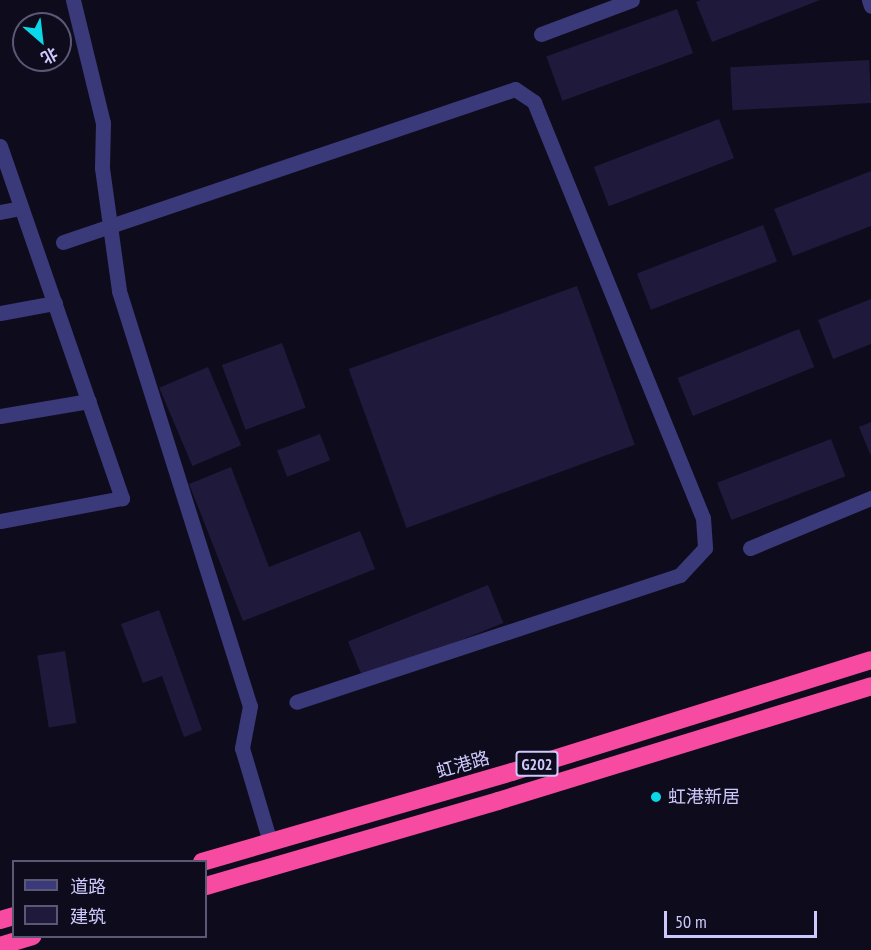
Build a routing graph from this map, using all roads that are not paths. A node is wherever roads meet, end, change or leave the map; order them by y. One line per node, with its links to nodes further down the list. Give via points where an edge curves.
1 (73, 0): 9 (street, via 103,123 102,168)
2 (632, 0): 5 (street)
3 (869, 0): 4 (street)
4 (871, 6)
5 (541, 34)
6 (0, 146): 7 (street)
7 (21, 208): 8 (street); 11 (street)
8 (0, 212)
9 (109, 225): 10 (street); 20 (street, via 515,89 534,102 703,518 705,548 680,575); 21 (street, via 119,291 250,706 242,748)
10 (63, 242)
11 (55, 303): 12 (street); 13 (street)
12 (0, 313)
13 (88, 401): 14 (street); 16 (street, via 122,498)
14 (0, 416)
15 (871, 498): 17 (street)
16 (0, 521)
17 (750, 548)
18 (871, 660): 21 (highway, 虹港路 / G202, via 512,772)
19 (871, 686): 23 (highway, G202)
20 (296, 702)
21 (270, 842): 22 (highway, 虹港路 / G202)
22 (206, 860)
23 (207, 886)
24 (26, 938): 25 (highway)
25 (0, 946)

